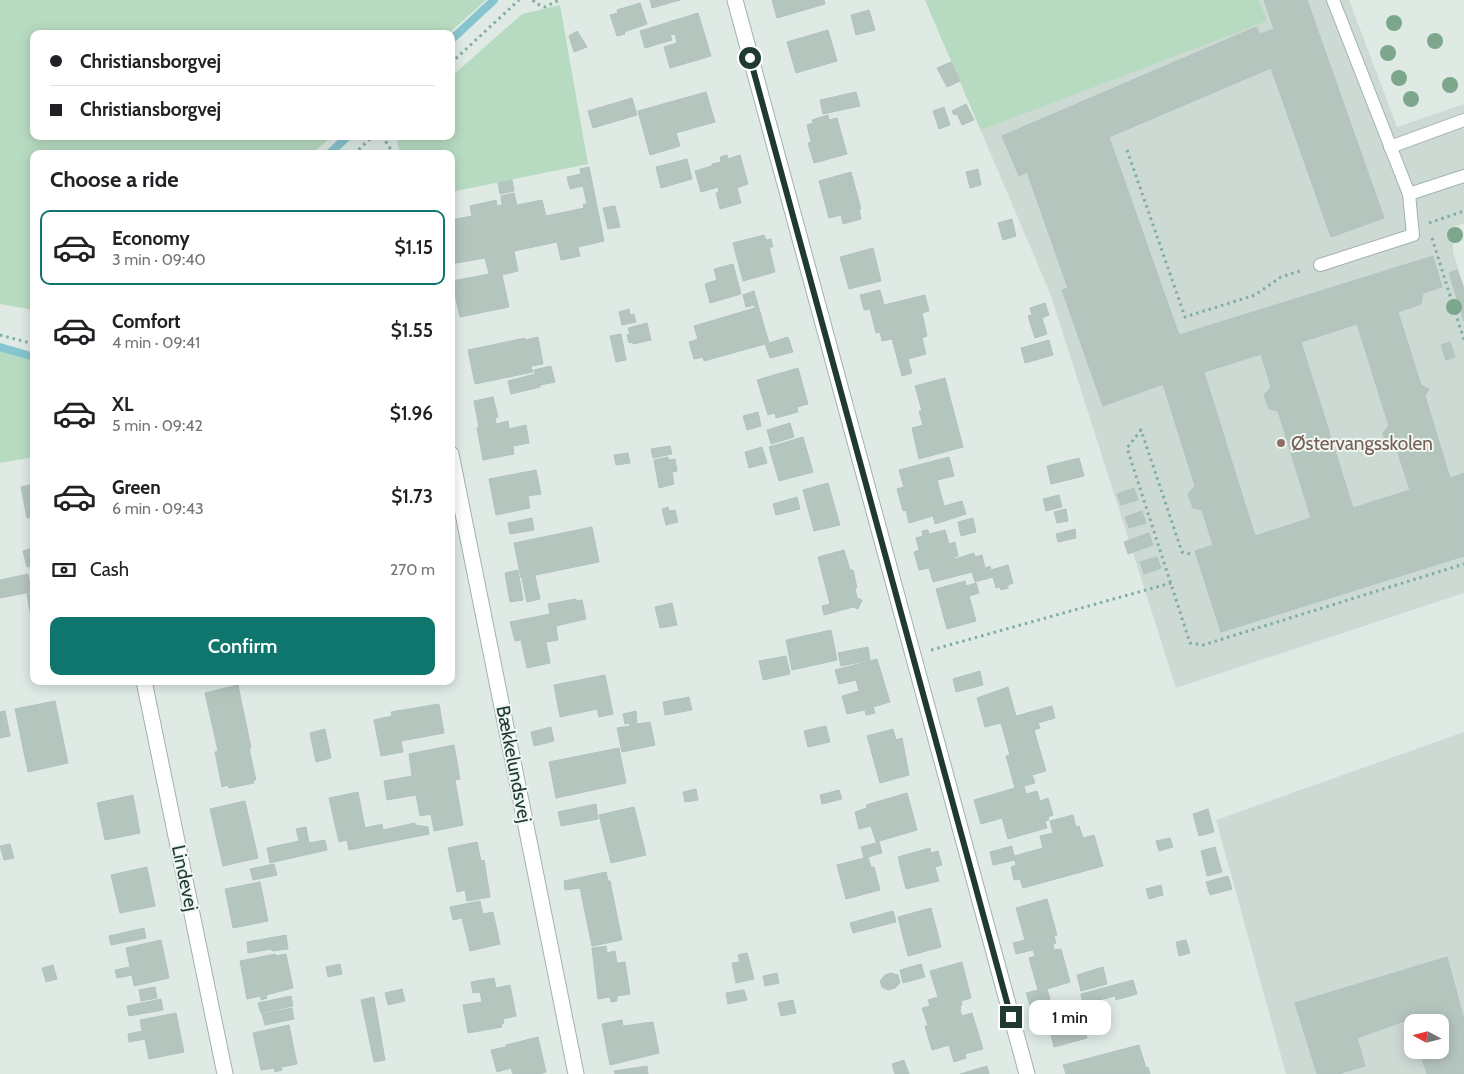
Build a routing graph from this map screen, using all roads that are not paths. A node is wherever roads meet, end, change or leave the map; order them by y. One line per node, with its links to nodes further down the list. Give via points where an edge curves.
1 (734, 0): 12 (street)
2 (1333, 0): 4 (lane)
3 (1464, 120): 4 (lane)
4 (1390, 147): 6 (lane)
5 (1464, 176): 6 (lane)
6 (1409, 194): 7 (lane, via 1413,234)
7 (1320, 264)
8 (455, 474): 11 (street, Bækkelundsvej)
9 (145, 685): 10 (street, Lindevej)
10 (226, 1074)
11 (576, 1074)
12 (1027, 1074)

